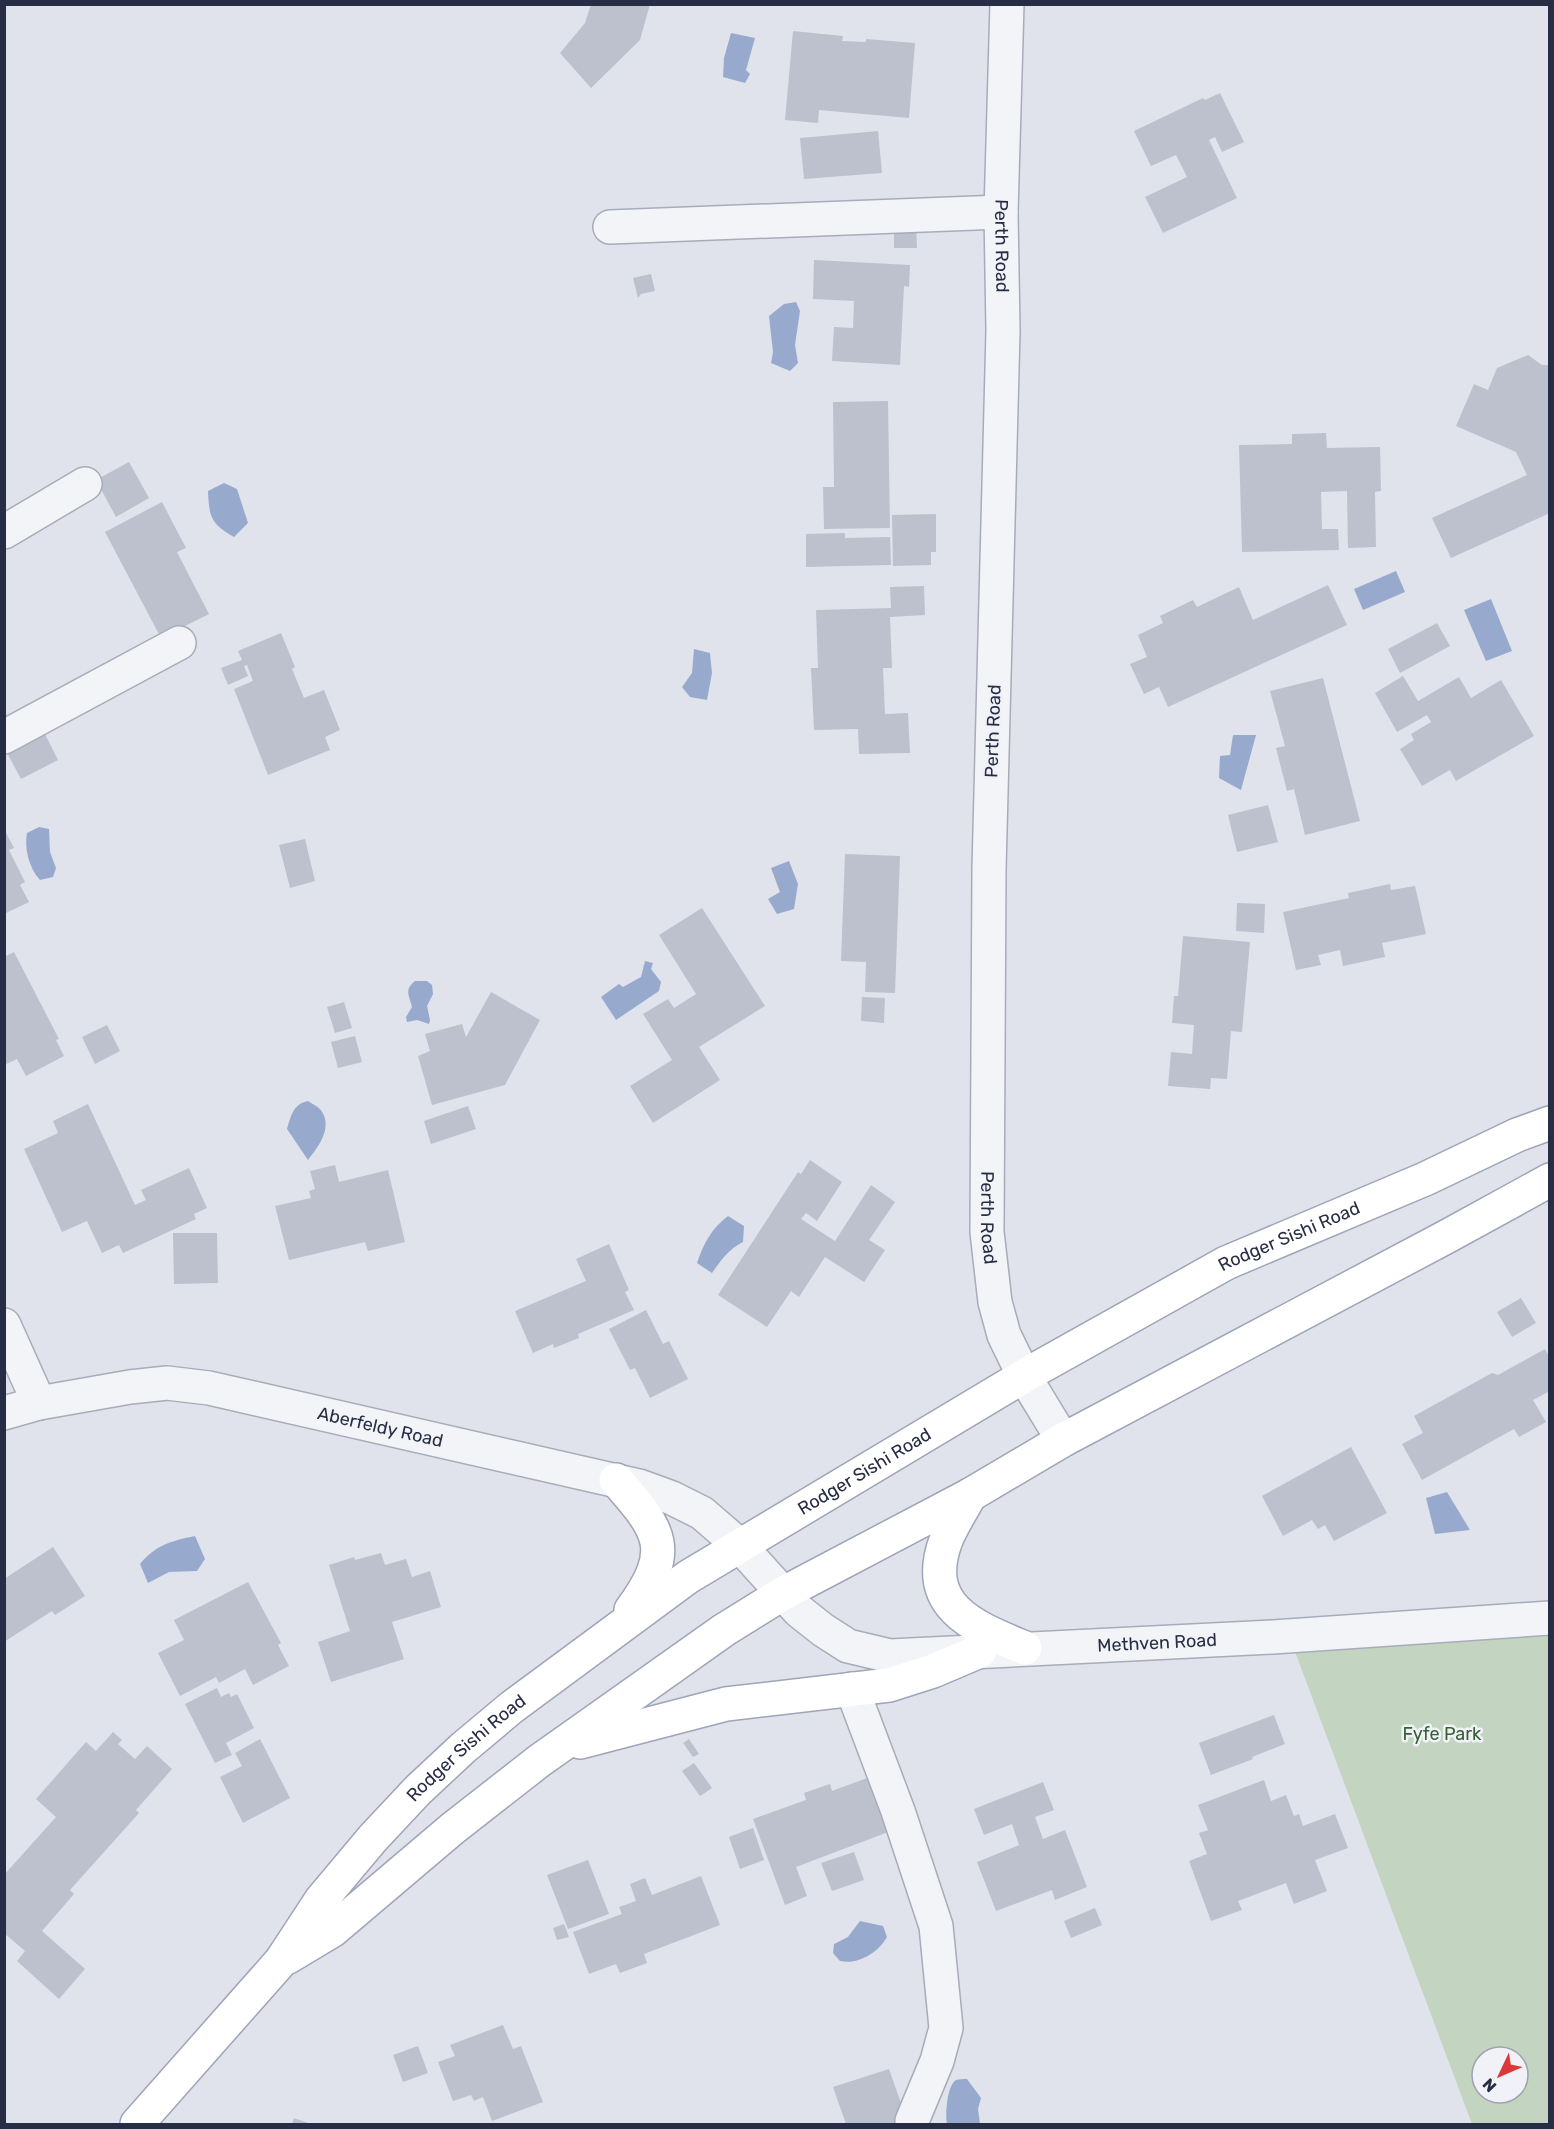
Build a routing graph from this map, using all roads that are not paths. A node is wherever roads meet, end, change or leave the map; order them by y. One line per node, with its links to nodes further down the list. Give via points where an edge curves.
1 (1007, 4): 2 (street, Perth Road)
2 (1001, 212): 3 (street); 11 (street, Perth Road, via 1003,331 989,869 987,1232 995,1302 1004,1335)
3 (610, 227)
4 (85, 484): 5 (street)
5 (4, 532)
6 (180, 643): 7 (street)
7 (4, 737)
8 (1550, 1123): 11 (main road, Rodger Sishi Road, via 1226,1263)
9 (1550, 1180): 14 (main road, Rodger Sishi Road)
10 (4, 1325): 12 (street)
11 (1024, 1376): 14 (street, Perth Road); 17 (main road, Rodger Sishi Road)
12 (39, 1402): 13 (street, Aberfeldy Road); 15 (street, Aberfeldy Road, via 167,1383 209,1388)
13 (4, 1413)
14 (1063, 1440): 16 (main road, Rodger Sishi Road)
15 (616, 1480): 17 (street, Aberfeldy Road, via 672,1498 702,1513); 20 (main road, via 652,1524 659,1547 658,1564 650,1582)
16 (970, 1495): 18 (main road, Rodger Sishi Road); 21 (main road, via 946,1540 939,1583 950,1605 971,1624)
17 (739, 1545): 18 (street, Aberfeldy Road); 20 (main road, Rodger Sishi Road)
18 (782, 1594): 22 (street, Methven Road, via 823,1630 848,1646 870,1653 890,1656); 24 (main road, Rodger Sishi Road, via 724,1630)
19 (1550, 1618): 21 (street, Methven Road, via 1273,1637)
20 (619, 1626): 25 (main road, Rodger Sishi Road, via 512,1707 418,1790 321,1900)
21 (1025, 1648): 22 (street, Methven Road)
22 (980, 1651): 23 (main road, via 900,1681)
23 (852, 1689): 24 (main road, via 726,1704); 26 (street, via 936,1926 946,2028)
24 (554, 1750): 25 (main road, Rodger Sishi Road, via 452,1829 333,1930)
25 (281, 1961): 27 (main road, Rodger Sishi Road)
26 (912, 2121)
27 (137, 2124)

